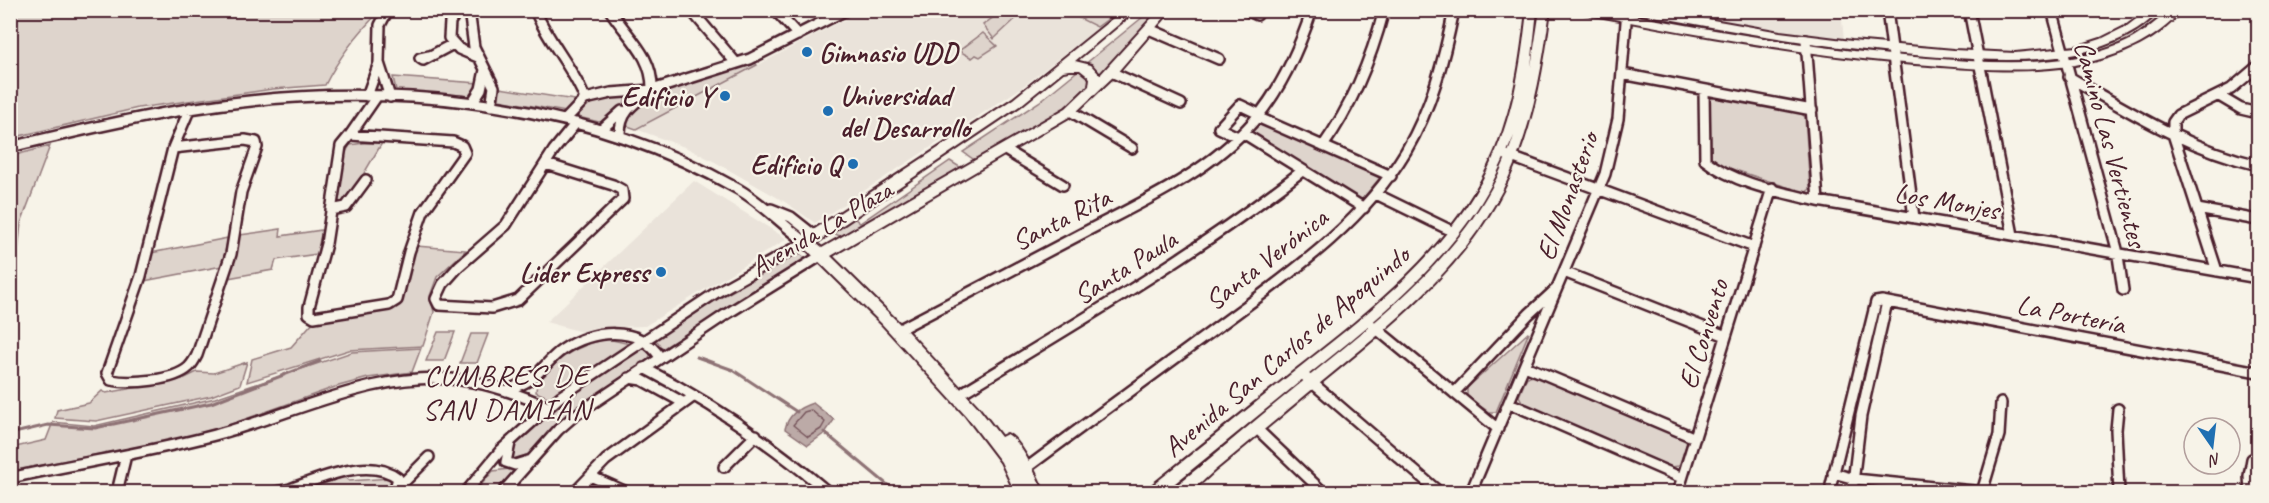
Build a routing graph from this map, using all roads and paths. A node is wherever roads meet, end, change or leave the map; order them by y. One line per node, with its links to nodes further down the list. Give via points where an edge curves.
1 (388, 10): 37 (street, via 380,25)
2 (458, 10): 29 (street, via 448,26)
3 (469, 10): 33 (street)
4 (536, 10): 52 (street, via 542,30 580,82)
5 (610, 10): 46 (street, via 647,57 653,72)
6 (692, 10): 38 (street)
7 (775, 10): 28 (street)
8 (846, 10): 28 (street)
9 (1131, 10): 40 (main road, Avenida La Plaza)
10 (1166, 10): 27 (main road, Avenida La Plaza)
11 (1245, 10): 26 (street)
12 (1312, 10): 60 (street, Santa Rita, via 1299,44)
13 (1384, 10): 69 (street, via 1360,87)
14 (1454, 10): 77 (street, Santa Verónica, via 1435,95 1415,139)
15 (1532, 10): 73 (street, Avenida San Carlos de Apoquindo, via 1521,96)
16 (1545, 10): 73 (street, Avenida San Carlos de Apoquindo, via 1538,64)
17 (1583, 10): 23 (street)
18 (1636, 10): 24 (street)
19 (1887, 10): 31 (street)
20 (1969, 10): 36 (street)
21 (2052, 10): 34 (street, Camino Las Vertientes)
22 (2156, 10): 25 (street); 34 (street, via 2112,39)
23 (1627, 14): 30 (street); 43 (street, El Monasterio)
24 (1675, 14): 30 (street)
25 (2174, 14): 34 (street, via 2128,46 2104,54)
26 (1257, 15)
27 (1149, 29): 35 (street); 42 (main road, Avenida La Plaza)
28 (798, 35): 38 (street)
29 (453, 44): 32 (street); 33 (street)
30 (1807, 45): 31 (street); 57 (street)
31 (1892, 55): 36 (street); 88 (street)
32 (429, 56)
33 (478, 57): 41 (street)
34 (2064, 57): 36 (street, via 2024,66); 44 (street, Camino Las Vertientes)
35 (1219, 59)
36 (1979, 60): 92 (street)
37 (379, 63): 49 (street); 51 (street)
38 (736, 63): 46 (street)
39 (2259, 66): 50 (street)
40 (1062, 68): 45 (main road, via 1075,65 1089,69 1096,78); 87 (main road, Avenida La Plaza)
41 (485, 70): 53 (street, via 481,89); 55 (street, via 495,86)
42 (1111, 72): 45 (main road, Avenida La Plaza); 54 (street)
43 (1622, 74): 47 (street); 81 (street, El Monasterio, via 1616,129)
44 (2069, 77): 66 (street); 96 (street, Camino Las Vertientes)
45 (1095, 88): 58 (main road, Avenida La Plaza)
46 (652, 90): 48 (street); 67 (street, via 625,111 618,125)
47 (1704, 90): 57 (street); 80 (street, Los Monjes, via 1705,160 1716,169)
48 (632, 91): 52 (street); 63 (street, via 627,105)
49 (372, 96): 51 (street); 56 (street, via 274,99); 64 (street)
50 (2219, 96): 59 (street, via 2241,109); 66 (street, via 2178,115 2173,122)
51 (390, 97): 53 (street)
52 (585, 99): 61 (street)
53 (472, 103): 55 (street)
54 (1181, 104)
55 (491, 106): 61 (street)
56 (190, 108): 68 (street); 70 (street)
57 (1812, 110): 83 (street)
58 (1070, 111): 71 (street); 72 (main road, Avenida La Plaza)
59 (2259, 113)
60 (1258, 115): 65 (street, Santa Rita); 65 (street, via 1240,105 1219,128); 69 (street)
61 (565, 120): 62 (street)
62 (576, 123): 63 (street); 74 (street)
63 (601, 130): 67 (street)
64 (350, 135): 86 (street, via 341,146); 86 (street, via 453,142 462,146 465,153 423,212 397,300 389,305 325,316 309,314)
65 (1240, 135): 76 (street); 104 (street, Santa Rita, via 1168,188)
66 (2173, 135): 75 (street, via 2220,155); 85 (street)
67 (620, 136): 93 (street, via 696,168 764,206)
68 (15, 146)
69 (1323, 146): 77 (street)
70 (173, 148): 70 (street, via 141,276 107,373 111,380 121,384 174,374 189,368 197,355 231,254 241,192 257,147 256,142 245,140)
71 (1132, 148)
72 (1005, 150): 79 (street); 91 (main road, Avenida La Plaza)
73 (1506, 155): 81 (street); 90 (street, Avenida San Carlos de Apoquindo); 103 (street, Avenida San Carlos de Apoquindo, via 1491,201 1460,246 1419,291)
74 (546, 164): 74 (street, via 613,185 622,190 623,199 509,306 499,309 439,305 436,299 443,284 506,225)
75 (2259, 165)
76 (1302, 171): 84 (street); 116 (street, Santa Paula, via 1203,244)
77 (1391, 176): 82 (street, Santa Verónica)
78 (366, 180): 86 (street, via 346,207)
79 (1064, 185)
80 (1772, 188): 83 (street, Los Monjes); 94 (street, El Convento)
81 (1599, 190): 94 (street); 98 (street, El Monasterio)
82 (1377, 194): 84 (street, Santa Verónica); 90 (street)
83 (1818, 201): 88 (street, Los Monjes)
84 (1364, 208): 137 (street, Santa Verónica, via 1305,262)
85 (2197, 209): 89 (street); 97 (street)
86 (332, 210)
87 (846, 217): 91 (main road, via 849,228); 93 (main road, Avenida La Plaza)
88 (1914, 218): 92 (street, Los Monjes)
89 (2259, 220)
90 (1454, 232): 103 (street, Avenida San Carlos de Apoquindo)
91 (861, 233): 95 (main road, Avenida La Plaza)
92 (2013, 235): 96 (street, Los Monjes)
93 (811, 239): 95 (main road); 106 (street, Avenida La Plaza, via 717,292)
94 (1754, 247): 105 (street, El Convento)
95 (826, 253): 104 (main road); 107 (street, Avenida La Plaza)
96 (2118, 254): 97 (street, Los Monjes); 101 (street, Camino Las Vertientes)
97 (2217, 271): 99 (street, Los Monjes)
98 (1564, 272): 100 (street, El Monasterio); 105 (street)
99 (2259, 279)
100 (1557, 289): 108 (street, El Monasterio); 117 (street, El Monasterio)
101 (2123, 290)
102 (1881, 302): 110 (street, La Portería); 138 (street); 142 (street, via 1861,416)
103 (1372, 325): 111 (street, Avenida San Carlos de Apoquindo); 114 (street, Avenida San Carlos de Apoquindo); 117 (street)
104 (901, 328): 116 (main road); 137 (main road)
105 (1726, 336): 128 (street, El Convento)
106 (643, 340): 107 (street); 112 (street, via 610,333 578,341 556,354); 123 (street, Avenida La Plaza)
107 (660, 357): 109 (street, Avenida La Plaza)
108 (1525, 366): 121 (street, El Monasterio); 128 (street)
109 (644, 368): 113 (street, Avenida La Plaza); 118 (street)
110 (2259, 372)
111 (1301, 373): 114 (street); 158 (street, Avenida San Carlos de Apoquindo)
112 (532, 378): 115 (street); 119 (street)
113 (628, 378): 120 (street, via 642,380); 133 (street, Avenida La Plaza, via 563,425)
114 (1312, 382): 125 (street, Avenida San Carlos de Apoquindo); 160 (street)
115 (506, 391): 119 (street); 130 (street, via 441,378 386,382 222,433)
116 (966, 391): 137 (main road, via 999,428)
117 (1454, 393): 126 (street)
118 (694, 396): 120 (street); 127 (street)
119 (530, 398): 123 (street)
120 (684, 403): 139 (street, via 612,454)
121 (1509, 403): 126 (street, El Monasterio); 141 (street)
122 (2001, 404): 164 (street, via 1999,435)
123 (548, 407): 129 (street, Avenida La Plaza)
124 (2118, 409): 165 (street)
125 (1256, 428): 147 (street, Avenida San Carlos de Apoquindo); 159 (street)
126 (1498, 429): 161 (street, El Monasterio)
127 (756, 435): 135 (street); 155 (street)
128 (1695, 438): 141 (street, El Convento)
129 (511, 440): 134 (street, via 505,459); 136 (street, Avenida La Plaza)
130 (126, 455): 140 (street); 149 (street)
131 (429, 457): 146 (street)
132 (2252, 459): 166 (street)
133 (530, 460): 134 (street); 152 (street, Avenida La Plaza)
134 (512, 465): 136 (street)
135 (724, 467)
136 (483, 472): 151 (street, Avenida La Plaza)
137 (1021, 472): 156 (main road); 157 (main road)
138 (1833, 473): 142 (street); 143 (street)
139 (590, 476): 153 (street); 154 (street)
140 (10, 478)
141 (1682, 478): 162 (street, El Convento)
142 (1855, 479): 144 (street); 148 (street)
143 (1831, 485)
144 (1916, 486): 163 (street); 164 (street)
145 (289, 490): 146 (street, via 355,470 387,470 398,478); 150 (street)
146 (396, 491)
147 (1185, 491)
148 (1852, 491)
149 (117, 492)
150 (276, 492)
151 (466, 492)
152 (503, 492)
153 (576, 492)
154 (626, 492)
155 (828, 492)
156 (1023, 492)
157 (1035, 492)
158 (1154, 492)
159 (1323, 492)
160 (1439, 492)
161 (1471, 492)
162 (1678, 492)
163 (1905, 492)
164 (1982, 492)
165 (2119, 492)
166 (2250, 492)

